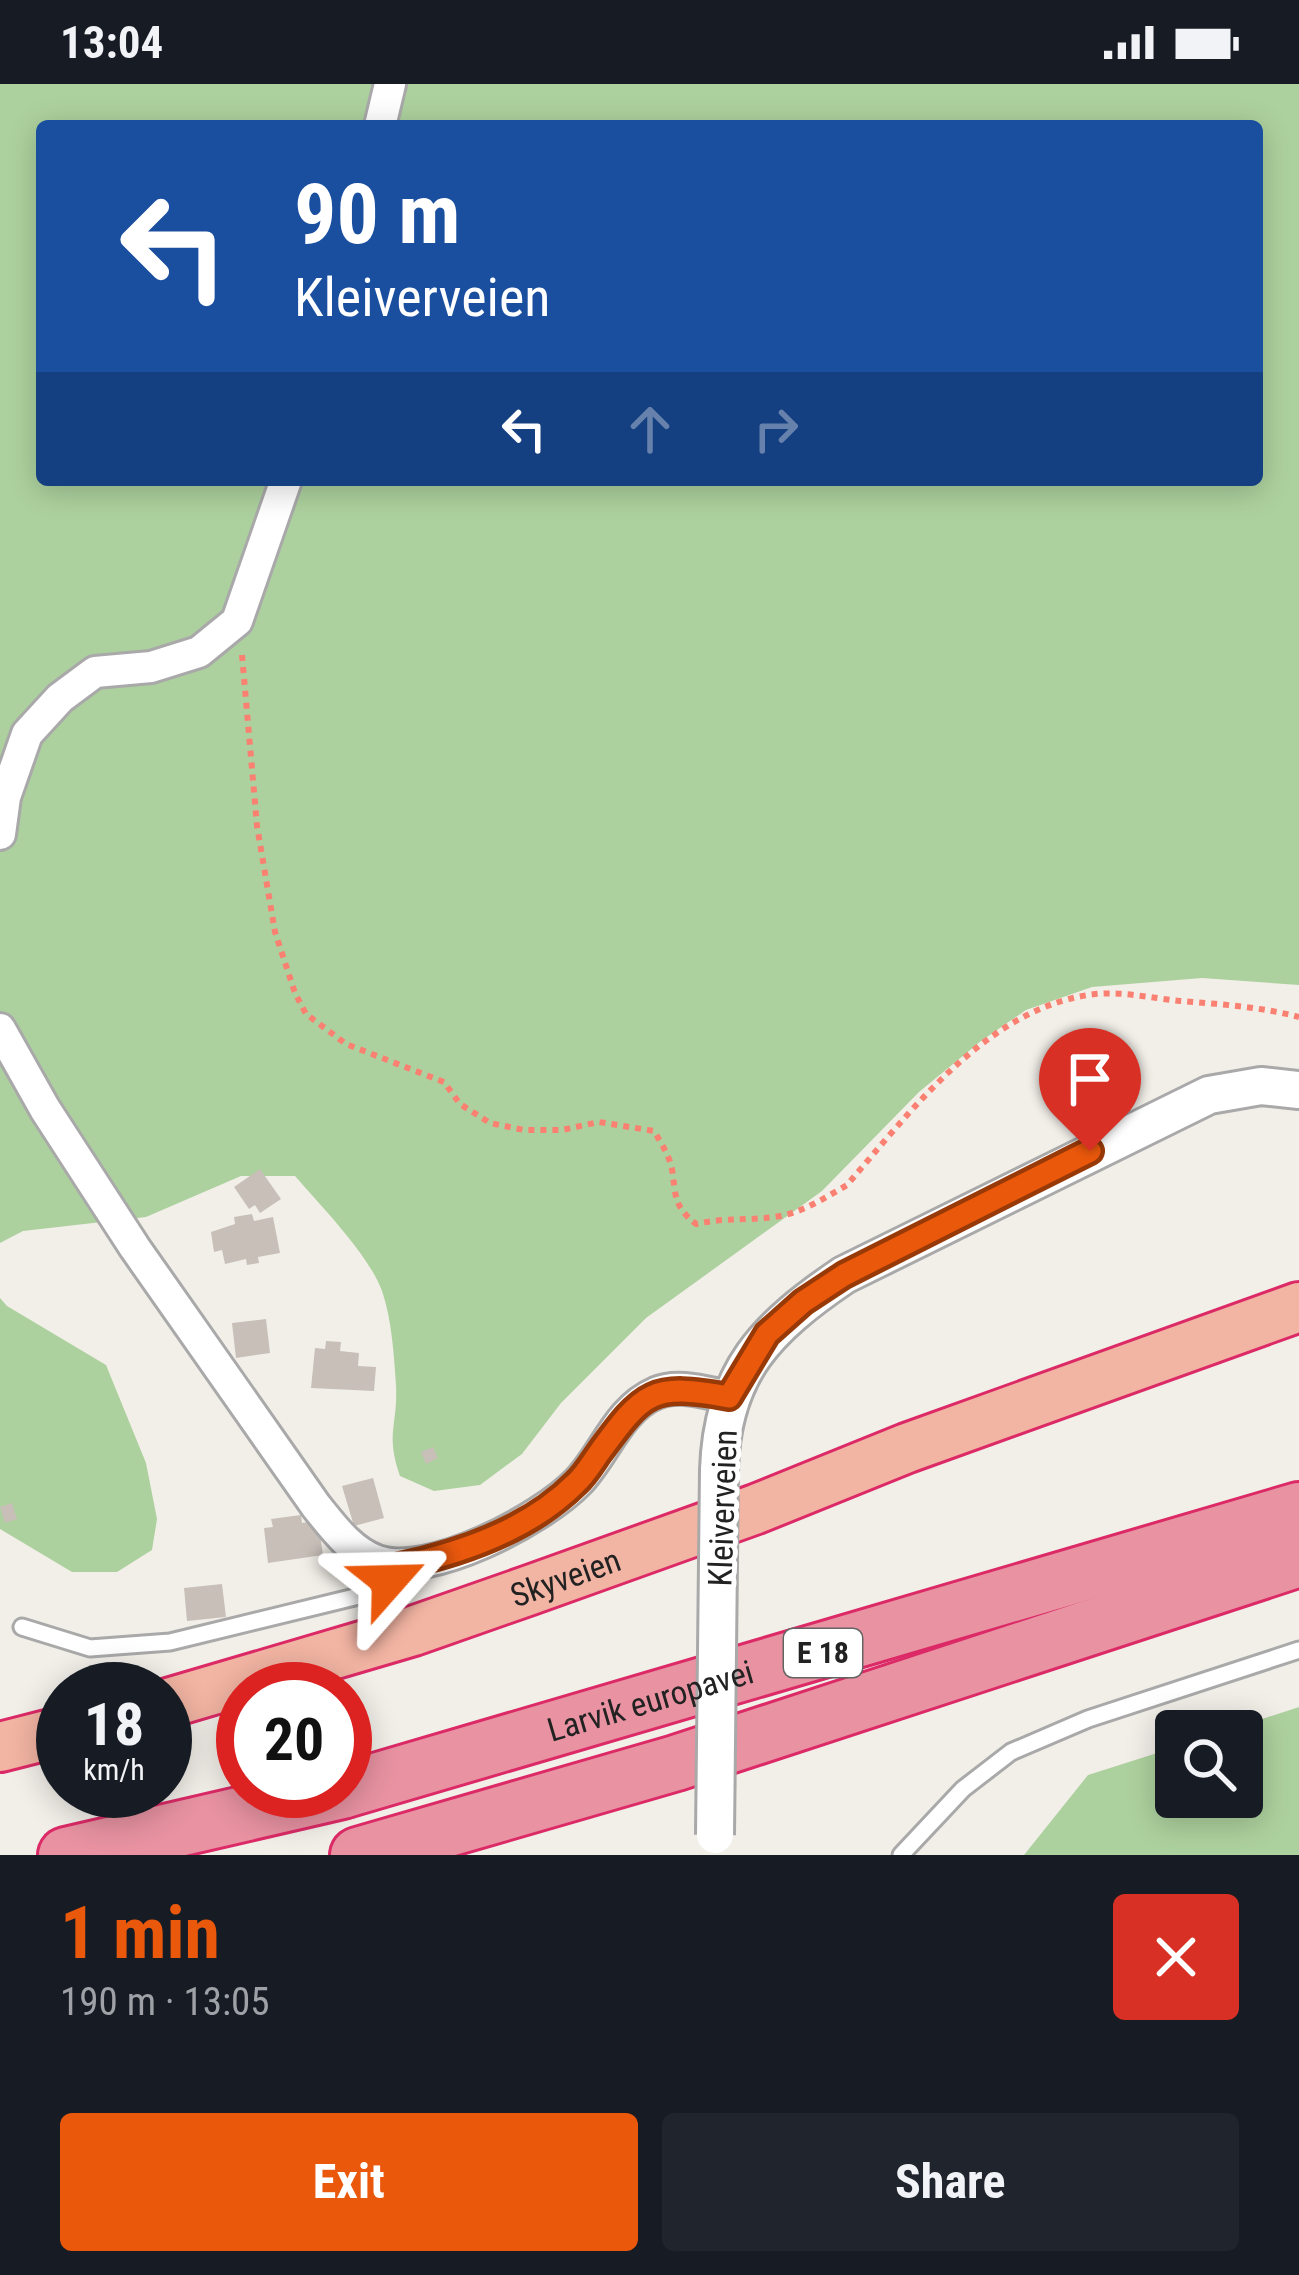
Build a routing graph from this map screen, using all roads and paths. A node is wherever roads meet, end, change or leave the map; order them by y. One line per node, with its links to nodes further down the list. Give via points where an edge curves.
1 (390, 84): 2 (street)
2 (381, 120)
3 (284, 486): 4 (street)
4 (237, 621): 5 (street, via 200,652 95,672 60,698 27,734); 6 (path, via 256,826 283,958 306,1014 346,1044 443,1082 490,1123 654,1130 672,1170 672,1196 696,1224 779,1217 829,1196 945,1074 1067,999 1095,994)
5 (0, 834)
6 (1299, 1016)
7 (0, 1029): 15 (street, via 135,1248 316,1506 341,1538 374,1561)
8 (1299, 1090): 11 (street, Kleiverveien, via 1262,1086 1209,1095 844,1275 767,1334)
9 (1299, 1307): 12 (highway, Skyveien)
10 (1299, 1342): 12 (highway, Skyveien, via 1068,1420)
11 (729, 1397): 15 (street, via 679,1388 656,1393 625,1417 576,1484 522,1522 440,1558); 23 (street, Kleiverveien, bridge, via 720,1432)
12 (756, 1509): 18 (highway, Skyveien, via 413,1631)
13 (1299, 1510): 21 (highway, Larvik europavei / E 18)
14 (1299, 1558): 25 (highway, Larvik europavei / E 18, via 676,1763)
15 (400, 1566): 16 (lane, via 367,1594 170,1642 90,1648)
16 (22, 1627)
17 (1299, 1650): 26 (lane, via 1011,1752)
18 (192, 1696)
19 (36, 1738): 20 (highway)
20 (0, 1747)
21 (372, 1783)
22 (227, 1818): 24 (highway, Larvik europavei / E 18)
23 (713, 1845)
24 (66, 1855)
25 (358, 1855)
26 (901, 1855)

